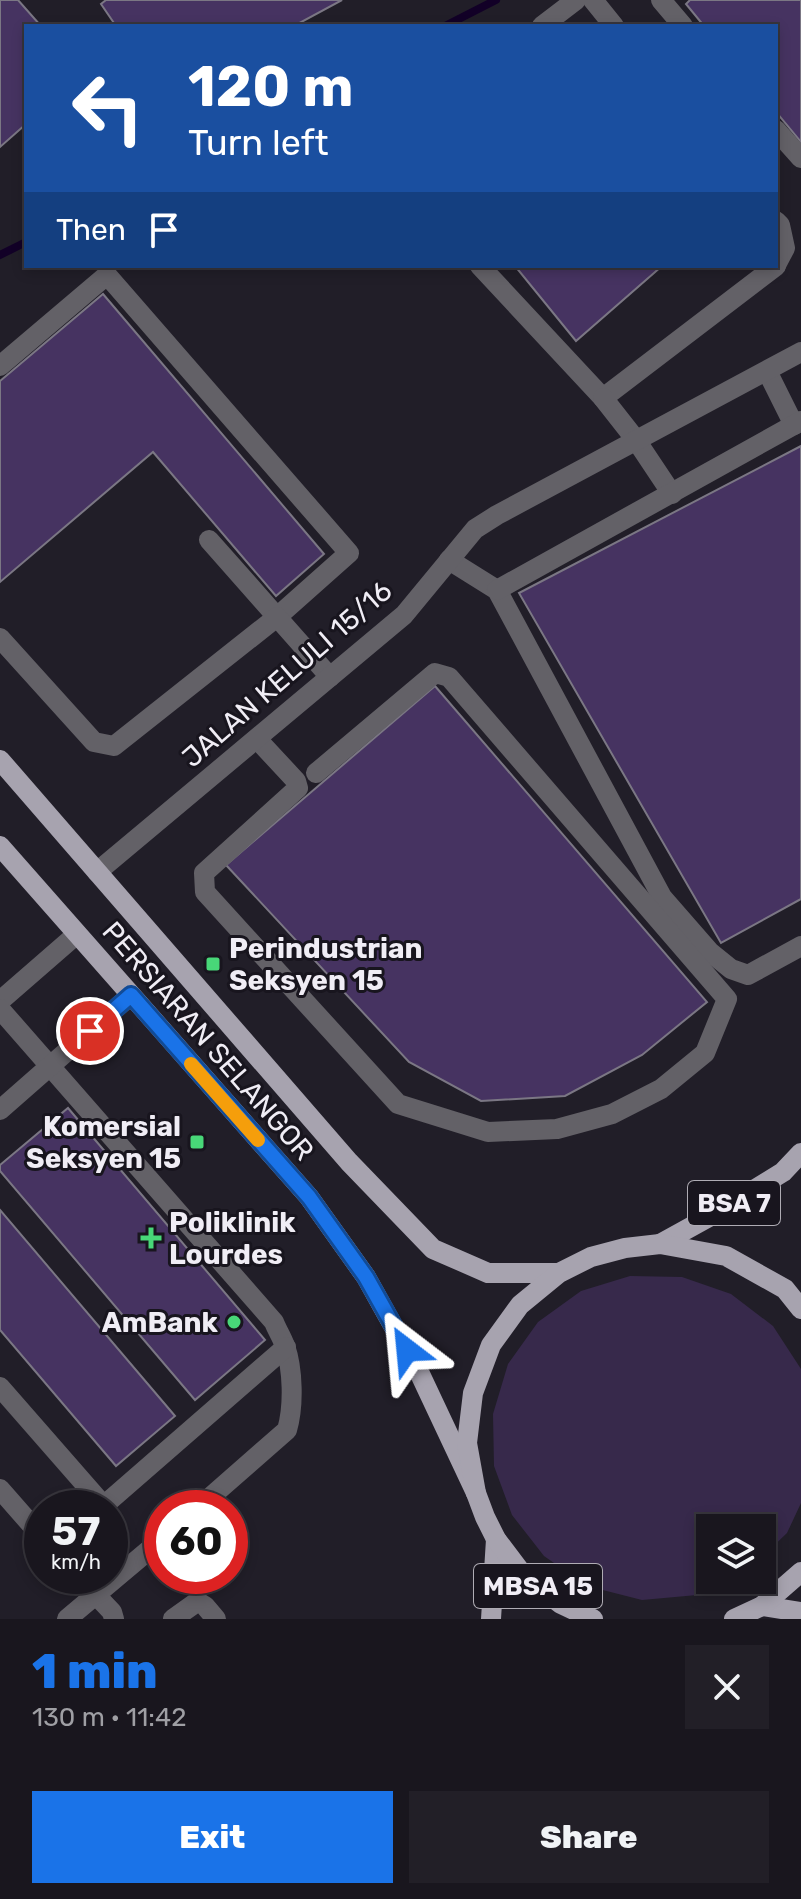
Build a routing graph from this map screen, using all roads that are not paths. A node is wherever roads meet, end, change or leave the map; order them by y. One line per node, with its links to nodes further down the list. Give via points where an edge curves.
1 (576, 0): 4 (street)
2 (593, 0): 5 (street)
3 (661, 0): 6 (street)
4 (545, 24)
5 (612, 24)
6 (681, 24)
7 (778, 132): 8 (street)
8 (801, 158)
9 (778, 223): 10 (street, via 785,248)
10 (778, 262)
11 (482, 268): 16 (street)
12 (773, 268): 16 (street)
13 (801, 352): 15 (street, JALAN KELULI 15/16)
14 (0, 366): 23 (street, via 107,275 349,553)
15 (767, 371): 17 (street); 18 (street, JALAN KELULI 15/16)
16 (603, 398): 18 (street)
17 (798, 423): 19 (street)
18 (636, 440): 19 (street); 21 (street, JALAN KELULI 15/16, via 475,529)
19 (672, 494): 22 (street)
20 (209, 540): 23 (street)
21 (449, 560): 22 (street); 25 (street, JALAN KELULI 15/16, via 404,615)
22 (497, 590): 32 (street, via 662,897 710,952 748,975)
23 (277, 617): 24 (street, via 114,746 94,742); 25 (street)
24 (0, 638)
25 (330, 677): 26 (street, JALAN KELULI 15/16)
26 (257, 739): 28 (street, via 298,788 204,873 205,892 398,1104 488,1132 557,1129 612,1114 661,1089 705,1053 727,999 449,677 435,673); 30 (street, JALAN KELULI 15/16)
27 (0, 760): 30 (main road, PERSIARAN SELANGOR)
28 (316, 773)
29 (0, 846): 31 (main road, PERSIARAN SELANGOR)
30 (97, 872): 40 (main road, PERSIARAN SELANGOR, via 349,1162 433,1249 488,1273)
31 (77, 934): 33 (main road, PERSIARAN SELANGOR); 34 (street)
32 (801, 946)
33 (131, 995): 36 (street); 48 (main road, PERSIARAN SELANGOR, via 309,1197 366,1277 420,1374)
34 (0, 1001)
35 (0, 1009): 36 (street)
36 (50, 1066): 37 (street); 42 (street, via 274,1322)
37 (0, 1110)
38 (801, 1153): 39 (main road, BSA 7, via 783,1172)
39 (660, 1244): 40 (main road, MBSA 15, via 591,1257); 41 (main road, MBSA 15, via 726,1256 785,1289)
40 (559, 1273): 48 (main road, MBSA 15, via 520,1305 491,1345 477,1381 467,1443)
41 (801, 1309)
42 (286, 1347): 46 (street); 47 (street, via 292,1386 287,1430)
43 (0, 1387): 45 (street)
44 (0, 1489): 49 (street)
45 (88, 1490)
46 (122, 1490)
47 (219, 1490)
48 (476, 1493): 50 (main road, MBSA 15)
49 (24, 1516)
50 (496, 1539): 60 (main road); 61 (main road, MBSA 15, via 524,1576 561,1604)
51 (144, 1554): 53 (street)
52 (801, 1572): 54 (main road)
53 (96, 1595): 56 (street); 57 (street)
54 (762, 1606): 55 (main road); 62 (main road)
55 (801, 1612)
56 (67, 1619)
57 (114, 1619)
58 (173, 1619): 59 (street, via 200,1603)
59 (216, 1619)
60 (491, 1619)
61 (593, 1619)
62 (734, 1619)

